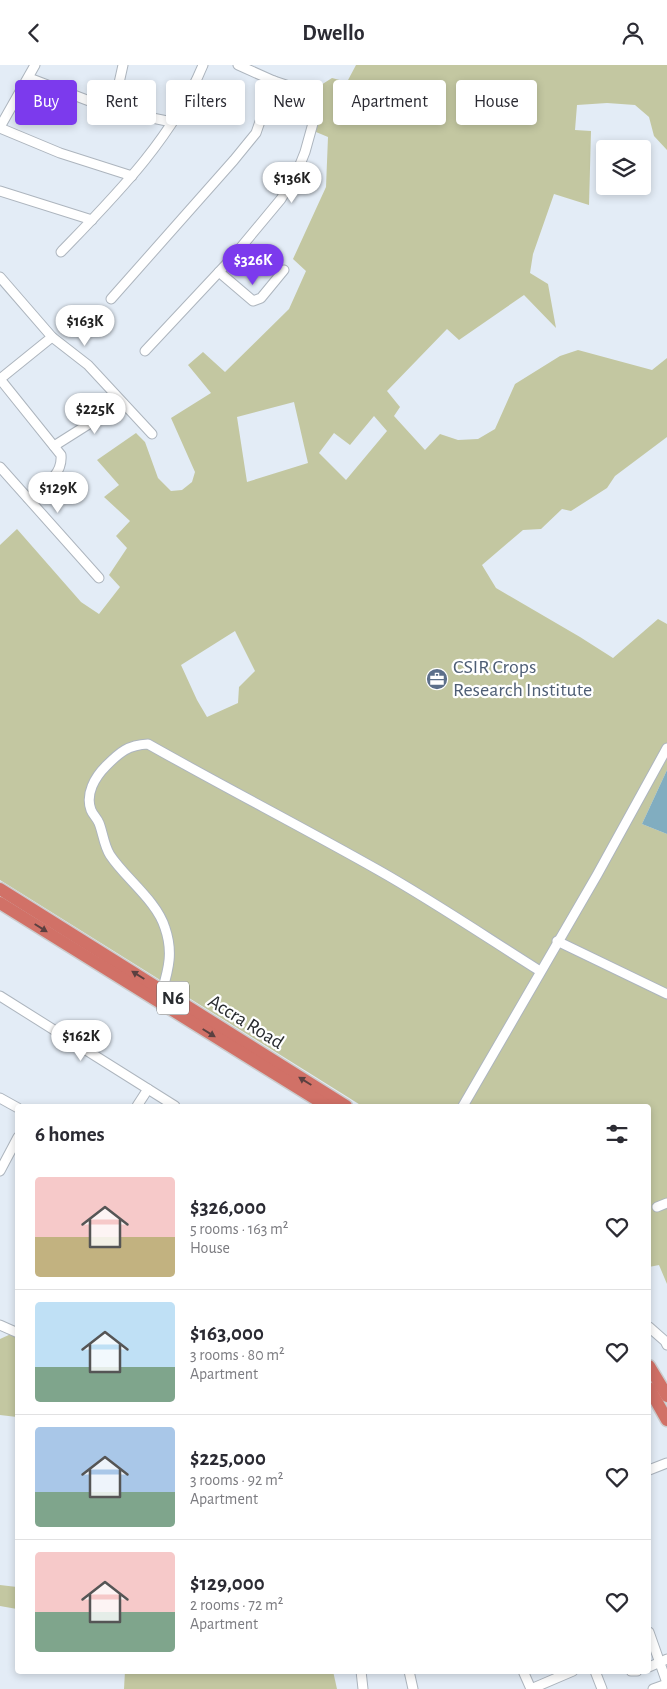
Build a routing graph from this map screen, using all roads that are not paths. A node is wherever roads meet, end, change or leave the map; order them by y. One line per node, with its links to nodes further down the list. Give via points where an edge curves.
1 (36, 65): 5 (street)
2 (123, 65): 6 (street)
3 (203, 65): 7 (street)
4 (238, 65): 8 (street)
5 (29, 78): 9 (street); 13 (street)
6 (120, 80)
7 (197, 80)
8 (272, 80)
9 (87, 99)
10 (170, 125): 14 (street)
11 (259, 125): 21 (street, via 234,160)
12 (314, 125): 19 (street, via 297,172 281,199)
13 (0, 127): 14 (street, via 60,153)
14 (132, 176): 16 (street)
15 (0, 191): 16 (street)
16 (92, 220): 17 (street)
17 (62, 252)
18 (284, 270): 19 (street, via 261,298 253,301)
19 (219, 272): 23 (street)
20 (0, 277): 22 (street)
21 (111, 299)
22 (52, 337): 24 (street); 25 (street, via 79,357)
23 (145, 351)
24 (0, 379): 27 (street)
25 (122, 403): 26 (street); 27 (street)
26 (152, 435)
27 (54, 446): 29 (street, via 61,455 59,470)
28 (0, 467): 29 (street)
29 (28, 498): 30 (street)
30 (98, 578)
31 (667, 748): 34 (street)
32 (0, 889): 36 (highway, Accra Road / N6, one-way to 32)
33 (0, 903): 43 (highway, Accra Road / N6, one-way to 43)
34 (557, 941): 35 (street); 37 (street)
35 (540, 971): 36 (street, via 381,872 148,743 125,749 101,771 92,785 89,803 99,821 109,854 150,902 165,927 170,965); 45 (street)
36 (162, 991): 44 (highway, Accra Road / N6, one-way to 36)
37 (667, 994)
38 (0, 996): 39 (street)
39 (148, 1089): 41 (street); 42 (street)
40 (0, 1098): 46 (street)
41 (138, 1104)
42 (173, 1104)
43 (322, 1104)
44 (343, 1104)
45 (464, 1104)
46 (15, 1106)
47 (15, 1143): 48 (street)
48 (0, 1171)
49 (667, 1203): 50 (street)
50 (657, 1207)
51 (0, 1325): 52 (street)
52 (15, 1329)
53 (651, 1329): 54 (street)
54 (667, 1345)
55 (651, 1369): 57 (highway)
56 (651, 1392): 58 (highway)
57 (667, 1396)
58 (667, 1420)
59 (667, 1463): 60 (street)
60 (651, 1469)
61 (651, 1640): 62 (street)
62 (663, 1661): 63 (street); 69 (street)
63 (651, 1666)
64 (360, 1674): 70 (street)
65 (410, 1674): 71 (street)
66 (524, 1674): 72 (street)
67 (566, 1674): 72 (street)
68 (596, 1674): 73 (street)
69 (667, 1683): 74 (street)
70 (363, 1689)
71 (413, 1689)
72 (531, 1689)
73 (602, 1689)
74 (652, 1689)

